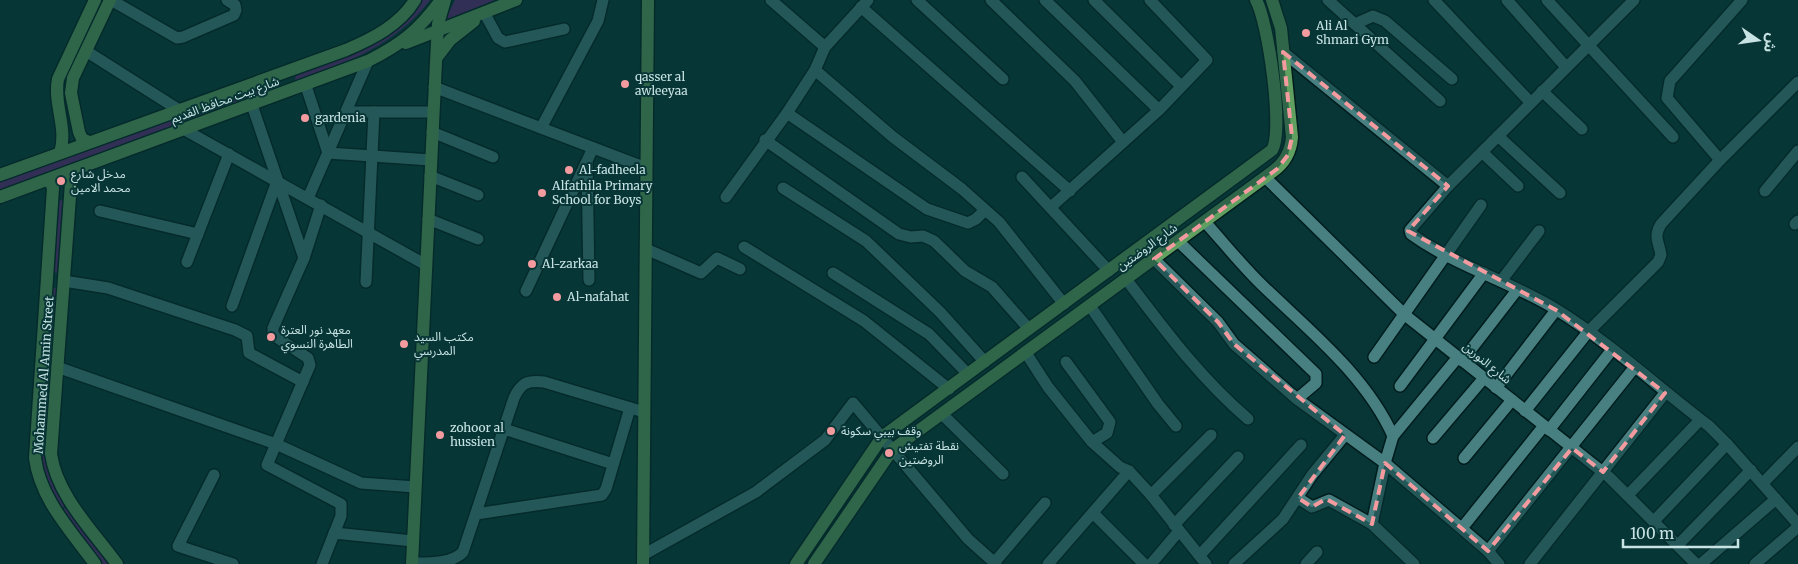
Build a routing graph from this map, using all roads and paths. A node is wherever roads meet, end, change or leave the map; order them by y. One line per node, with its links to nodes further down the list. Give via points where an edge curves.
1 (95, 0): 68 (main road, via 58,79 64,139)
2 (111, 0): 3 (street, via 177,38 234,15 235,5); 32 (main road)
3 (227, 0)
4 (415, 0): 37 (main road, شارع بيت محافظ القديم, via 397,21 378,34)
5 (443, 0): 27 (main road); 31 (main road, شارع بيت محافظ القديم, via 412,34)
6 (516, 0): 24 (main road)
7 (603, 0): 57 (street, via 598,21)
8 (648, 0): 76 (main road)
9 (771, 0): 30 (street)
10 (917, 0): 40 (street)
11 (991, 0): 65 (street, via 1074,81)
12 (1045, 0): 52 (street)
13 (1094, 0): 45 (street)
14 (1150, 0): 45 (street, via 1207,60)
15 (1256, 0): 114 (main road, شارع الروضتين, via 1264,20 1268,45 1277,128 1274,146 1264,157)
16 (1272, 0): 33 (main road, شارع الروضتين, via 1279,20)
17 (1328, 0): 25 (street)
18 (1434, 0): 49 (street)
19 (1507, 0): 36 (street)
20 (1547, 0): 29 (street)
21 (1634, 0): 29 (street)
22 (1742, 0): 75 (street, via 1670,81 1666,90 1666,98)
23 (865, 3): 30 (street); 88 (street)
24 (490, 11): 26 (street, via 498,38 505,42); 27 (main road); 35 (main road, via 450,40)
25 (1355, 24): 41 (street, via 1373,16 1385,21); 48 (street)
26 (564, 29)
27 (438, 31): 28 (main road); 35 (main road)
28 (409, 42): 31 (main road); 35 (main road, via 427,46)
29 (1590, 46): 36 (street); 62 (street)
30 (825, 47): 38 (street)
31 (392, 49): 34 (main road, شارع بيت محافظ القديم)
32 (86, 51): 51 (street); 64 (main road, via 73,78 71,93 81,136)
33 (1283, 52): 81 (main road, شارع الروضتين, via 1292,142 1285,160); 84 (street)
34 (368, 61): 43 (main road, شارع بيت محافظ القديم); 53 (street)
35 (436, 62): 44 (main road)
36 (1566, 67): 46 (street)
37 (293, 70): 39 (main road, شارع بيت محافظ القديم); 43 (main road, via 288,80 292,86)
38 (815, 70): 56 (street); 98 (street)
39 (268, 78): 47 (main road, via 274,78 280,84 280,92); 51 (main road, شارع بيت محافظ القديم)
40 (1002, 79)
41 (1452, 79)
42 (1798, 83): 75 (street)
43 (302, 86): 47 (main road, شارع بيت محافظ القديم); 69 (street)
44 (434, 86): 55 (main road); 57 (street)
45 (1181, 86): 52 (street)
46 (1542, 92): 49 (street); 58 (street)
47 (276, 96): 50 (main road, شارع بيت محافظ القديم)
48 (1440, 101)
49 (1531, 103): 61 (street)
50 (252, 105): 59 (main road, شارع بيت محافظ القديم); 83 (street)
51 (179, 110): 64 (main road, شارع بيت محافظ القديم)
52 (1159, 110): 65 (street)
53 (346, 112): 54 (street); 69 (street)
54 (374, 112): 55 (street); 72 (street)
55 (433, 112): 60 (main road)
56 (787, 113): 63 (street); 98 (street, via 927,209 968,223)
57 (541, 128): 70 (street)
58 (1582, 129)
59 (185, 130): 71 (street); 77 (main road, شارع بيت محافظ القديم)
60 (432, 132): 73 (street); 74 (main road)
61 (1498, 136): 67 (street); 89 (street)
62 (1674, 137)
63 (765, 140): 91 (street); 130 (street, via 899,234 923,236 934,241 964,272 992,287)
64 (89, 142): 68 (main road, شارع بيت محافظ القديم)
65 (1123, 142): 88 (street)
66 (1798, 151): 87 (street)
67 (1482, 152): 84 (street); 85 (street)
68 (60, 153): 78 (main road, شارع بيت محافظ القديم)
69 (328, 153): 72 (street); 93 (street)
70 (590, 153): 76 (street); 119 (street); 124 (street)
71 (229, 154): 83 (street); 103 (street)
72 (372, 156): 74 (street); 102 (street)
73 (493, 157)
74 (431, 160): 79 (main road)
75 (1720, 160): 131 (street, via 1656,232 1661,255 1658,262)
76 (646, 168): 107 (main road)
77 (75, 170): 82 (main road, شارع بيت محافظ القديم); 120 (main road, Mohammed Al Amin Street, via 71,183)
78 (0, 175)
79 (430, 176): 90 (street); 99 (main road)
80 (1022, 177): 96 (street)
81 (1265, 177): 100 (main road, شارع الروضتين); 129 (street, شارع النورين)
82 (47, 180): 92 (main road, شارع بيت محافظ القديم); 117 (main road, Mohammed Al Amin Street, via 53,188)
83 (277, 181): 93 (street); 109 (street); 126 (street)
84 (1448, 186): 108 (street, via 1410,230 1418,239)
85 (1518, 186)
86 (783, 188): 137 (street, via 866,242 934,306)
87 (1765, 191)
88 (1070, 192): 96 (street)
89 (1560, 193)
90 (478, 195)
91 (726, 197)
92 (0, 198)
93 (308, 198): 94 (street)
94 (321, 205): 102 (street); 109 (street)
95 (1481, 205): 108 (street)
96 (1051, 207): 114 (street)
97 (100, 210): 103 (street)
98 (985, 210): 125 (street, via 999,222)
99 (428, 219): 104 (street); 112 (main road)
100 (1205, 222): 105 (main road, شارع الروضتين); 161 (street, via 1363,387)
101 (1539, 231): 121 (street)
102 (369, 232): 112 (street); 122 (street)
103 (198, 234): 111 (street)
104 (478, 239)
105 (1178, 241): 110 (main road, شارع الروضتين); 148 (street, via 1316,374 1316,383)
106 (744, 247): 146 (street, via 864,321)
107 (646, 249): 113 (street, via 701,273 717,258); 152 (main road)
108 (1445, 254): 115 (street); 129 (street)
109 (304, 258): 143 (street, via 273,328 273,335 308,358 310,365)
110 (1154, 259): 118 (main road, شارع الروضتين); 148 (street, via 1218,322 1234,344)
111 (187, 262)
112 (426, 265): 181 (main road)
113 (740, 269)
114 (1109, 271): 125 (main road, شارع الروضتين)
115 (1484, 273): 121 (street); 132 (street)
116 (833, 274): 141 (street, via 929,334)
117 (46, 279): 120 (main road); 202 (main road, Mohammed Al Amin Street, via 35,463 48,497)
118 (1126, 279): 127 (main road, شارع الروضتين); 154 (street, via 1178,349 1222,397)
119 (590, 280)
120 (64, 281): 139 (main road, Mohammed Al Amin Street); 143 (street, via 108,288 235,330 247,336 249,353)
121 (1501, 281): 123 (street)
122 (366, 282)
123 (1517, 290): 128 (street); 136 (street)
124 (526, 291)
125 (1064, 304): 130 (main road, شارع الروضتين)
126 (232, 306)
127 (1090, 306): 134 (main road, شارع الروضتين); 156 (street)
128 (1556, 310): 131 (street); 145 (street)
129 (1405, 315): 132 (street, شارع النورين); 135 (street)
130 (1030, 329): 137 (main road, شارع الروضتين)
131 (1588, 332): 133 (street); 151 (street)
132 (1434, 338): 136 (street, شارع النورين); 144 (street)
133 (1612, 350): 140 (street); 157 (street)
134 (1026, 353): 153 (main road, شارع الروضتين); 164 (street, via 1048,387)
135 (1374, 357)
136 (1460, 359): 142 (street, شارع النورين); 161 (street)
137 (985, 362): 141 (main road, شارع الروضتين)
138 (1066, 362): 164 (street, via 1110,422 1106,433)
139 (57, 367): 165 (street); 203 (main road, Mohammed Al Amin Street, via 51,443 54,470 71,502)
140 (1634, 368): 147 (street); 169 (street)
141 (968, 374): 146 (main road, شارع الروضتين)
142 (1484, 378): 145 (street, شارع النورين); 163 (street)
143 (303, 382): 165 (street)
144 (1400, 386)
145 (1496, 388): 149 (street, شارع النورين)
146 (949, 389): 162 (main road, شارع الروضتين)
147 (1665, 393): 155 (street); 177 (street)
148 (1297, 399): 160 (street)
149 (1512, 400): 151 (street, شارع النورين); 172 (street)
150 (630, 408): 152 (street); 158 (street, via 544,382 529,381 518,390); 174 (street)
151 (1525, 411): 157 (street, شارع النورين)
152 (644, 412): 199 (main road)
153 (942, 414): 170 (main road, شارع الروضتين); 178 (street)
154 (1248, 419)
155 (1700, 420): 166 (street); 183 (street)
156 (1176, 426)
157 (1546, 428): 169 (street, شارع النورين); 193 (street)
158 (504, 429): 174 (street); 187 (street)
159 (1211, 435): 182 (street)
160 (1345, 435): 173 (street); 184 (street)
161 (1393, 436): 173 (street)
162 (882, 437): 170 (street); 199 (street, via 853,404 825,440 756,492); 207 (main road)
163 (1433, 438)
164 (1092, 442): 176 (street)
165 (276, 444): 181 (street, via 361,483); 194 (street, via 267,465 341,504 342,516)
166 (1727, 444): 175 (street); 189 (street)
167 (1301, 445): 200 (street)
168 (1798, 447): 180 (street)
169 (1572, 448): 177 (street, شارع النورين); 197 (street)
170 (892, 450): 201 (street, via 968,539); 208 (main road, شارع الروضتين)
171 (1238, 457): 192 (street)
172 (1464, 458)
173 (1384, 463): 190 (street); 193 (street)
174 (614, 464): 187 (street, via 602,495)
175 (1751, 470): 180 (street); 196 (street)
176 (1129, 471): 182 (street); 188 (street)
177 (1603, 472): 183 (street, شارع النورين); 216 (street)
178 (1003, 474)
179 (214, 475): 204 (street, via 178,546)
180 (1763, 484): 185 (street)
181 (415, 487): 195 (main road)
182 (1151, 495): 192 (street)
183 (1628, 495): 189 (street, شارع النورين)
184 (1298, 498): 190 (street, via 1312,507 1329,500); 212 (street, via 1283,519)
185 (1776, 499): 191 (street); 218 (street)
186 (1045, 503): 201 (street)
187 (476, 514): 206 (street, via 458,558 448,562)
188 (1093, 514): 209 (street); 210 (street)
189 (1654, 521): 196 (street, شارع النورين)
190 (1372, 524): 214 (street)
191 (1798, 525): 219 (street)
192 (1177, 528): 200 (street); 211 (street)
193 (1462, 528): 197 (street)
194 (334, 533): 195 (street); 205 (street)
195 (412, 541): 206 (main road)
196 (1679, 544): 217 (street, شارع النورين)
197 (1488, 551): 215 (street)
198 (1317, 552): 213 (street)
199 (643, 560)
200 (1203, 560)
201 (995, 563)
202 (95, 564)
203 (117, 564)
204 (233, 564)
205 (322, 564)
206 (412, 564)
207 (796, 564)
208 (814, 564)
209 (1048, 564)
210 (1144, 564)
211 (1151, 564)
212 (1234, 564)
213 (1306, 564)
214 (1414, 564)
215 (1499, 564)
216 (1530, 564)
217 (1696, 564)
218 (1701, 564)
219 (1756, 564)

